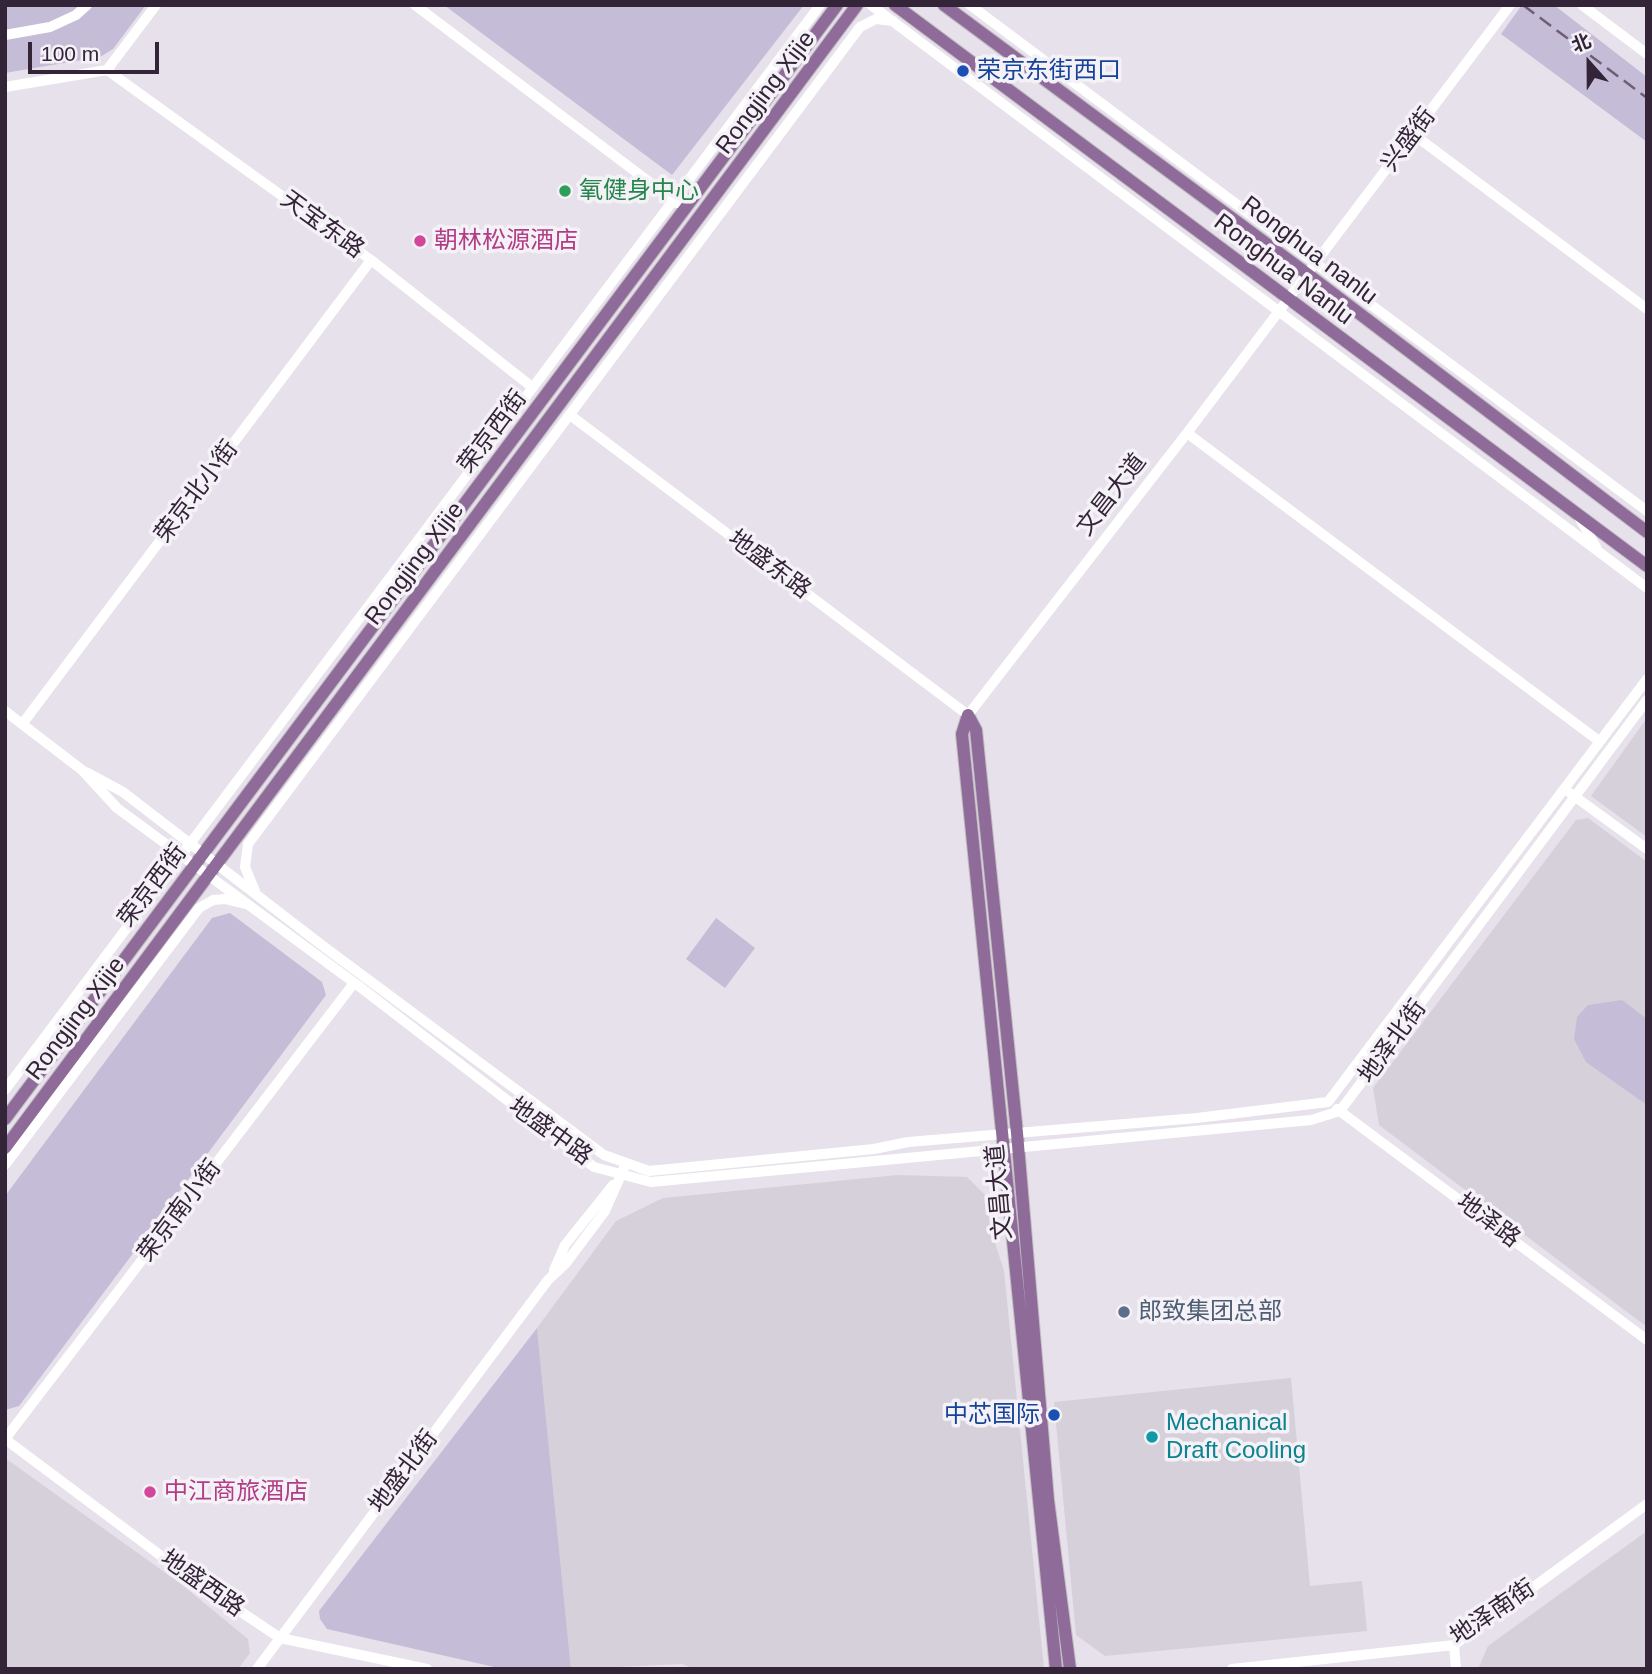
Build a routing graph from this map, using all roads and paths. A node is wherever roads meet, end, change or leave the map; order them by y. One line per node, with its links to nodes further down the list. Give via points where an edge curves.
1 (88, 5): 14 (street, via 50,27)
2 (156, 5): 17 (street)
3 (415, 5): 21 (street)
4 (820, 5): 21 (street)
5 (837, 5): 23 (main road, 荣京西街)
6 (857, 5): 55 (main road, Rongjing Xijie)
7 (871, 5): 13 (street)
8 (895, 5): 22 (main road, Ronghua Nanlu)
9 (944, 5): 18 (main road, Ronghua nanlu)
10 (970, 5): 15 (street)
11 (1510, 5): 20 (street, 兴盛街)
12 (1582, 5): 16 (street)
13 (893, 22): 24 (street); 34 (street, via 876,19 860,27)
14 (5, 35)
15 (1012, 36): 18 (street); 26 (street)
16 (1647, 54)
17 (107, 70): 19 (street); 25 (street, 天宝东路)
18 (1031, 70): 27 (main road, Ronghua nanlu)
19 (5, 87)
20 (1413, 134): 26 (street, 兴盛街); 29 (street)
21 (673, 200): 23 (street); 33 (street)
22 (1162, 205): 24 (street); 28 (main road, Ronghua Nanlu)
23 (686, 211): 53 (main road, 荣京西街)
24 (1182, 239): 30 (street)
25 (371, 260): 33 (street, 天宝东路); 46 (street, 荣京北小街)
26 (1315, 260): 27 (street, 兴盛街); 31 (street)
27 (1306, 273): 28 (street, 兴盛街); 32 (main road, Ronghua nanlu)
28 (1286, 299): 30 (street, 文昌大道); 37 (main road, Ronghua Nanlu)
29 (1647, 309)
30 (1278, 310): 35 (street, 文昌大道); 39 (street)
31 (1417, 340): 32 (street); 36 (street)
32 (1440, 377): 38 (main road, Ronghua nanlu)
33 (532, 387): 51 (street)
34 (569, 415): 45 (street, 地盛东路); 58 (street, via 248,844 245,867)
35 (1186, 433): 45 (street, 文昌大道); 47 (street)
36 (1647, 511)
37 (1577, 514): 39 (street); 40 (main road, Ronghua Nanlu)
38 (1647, 532)
39 (1599, 552): 41 (street)
40 (1647, 566)
41 (1647, 589)
42 (1647, 679): 47 (street, 地泽北街)
43 (1647, 700): 50 (street, 地泽北街)
44 (5, 711): 46 (street)
45 (968, 715): 65 (main road, 文昌大道, via 976,730); 66 (main road, 文昌大道, via 962,734)
46 (23, 723): 48 (street)
47 (1599, 741): 49 (street, 地泽北街)
48 (82, 770): 51 (street, 地盛中路, via 123,792); 54 (street, 地盛中路, via 117,808)
49 (1564, 788): 50 (street); 62 (street, 地泽北街)
50 (1574, 796): 52 (street); 63 (street, 地泽北街)
51 (192, 844): 53 (street, 地盛中路); 54 (street)
52 (1647, 849)
53 (205, 853): 55 (street, 地盛中路); 56 (main road, 荣京西街)
54 (182, 856): 56 (street, 地盛中路); 61 (street)
55 (219, 863): 57 (main road, Rongjing Xijie); 58 (street, 地盛中路)
56 (195, 866): 57 (street, 地盛中路); 64 (main road, 荣京西街)
57 (210, 876): 59 (street, 地盛中路); 67 (main road, Rongjing Xijie)
58 (256, 891): 70 (street, 地盛中路, via 604,1155)
59 (244, 904): 60 (street, 地盛中路); 71 (street, via 213,900 199,908)
60 (354, 983): 72 (street, 地盛中路, via 594,1167); 74 (street, 荣京南小街)
61 (5, 1090)
62 (1328, 1102): 63 (street, 地泽路); 65 (street)
63 (1340, 1111): 68 (street, via 1311,1120); 73 (street, 地泽路)
64 (5, 1119)
65 (1017, 1133): 66 (street, 地盛中路); 68 (main road, 文昌大道)
66 (1002, 1135): 69 (main road, 文昌大道); 70 (street, 地盛中路, via 649,1171)
67 (5, 1148)
68 (1018, 1148): 69 (street); 81 (main road, 文昌大道, via 1048,1500)
69 (1003, 1149): 72 (street, 地盛中路, via 651,1182); 80 (main road, 文昌大道)
70 (626, 1163): 72 (street)
71 (5, 1165)
72 (623, 1174): 76 (street, 地盛北街, via 565,1245 551,1276)
73 (1647, 1340)
74 (5, 1439): 76 (street, 地盛西路)
75 (1647, 1504): 77 (street, 地泽南街)
76 (280, 1638): 78 (street, 地盛北街); 79 (street, 地盛西路)
77 (1454, 1645): 82 (street, 地泽南街); 83 (street)
78 (257, 1669)
79 (426, 1669)
80 (1056, 1669)
81 (1070, 1669)
82 (1232, 1669)
83 (1456, 1669)

